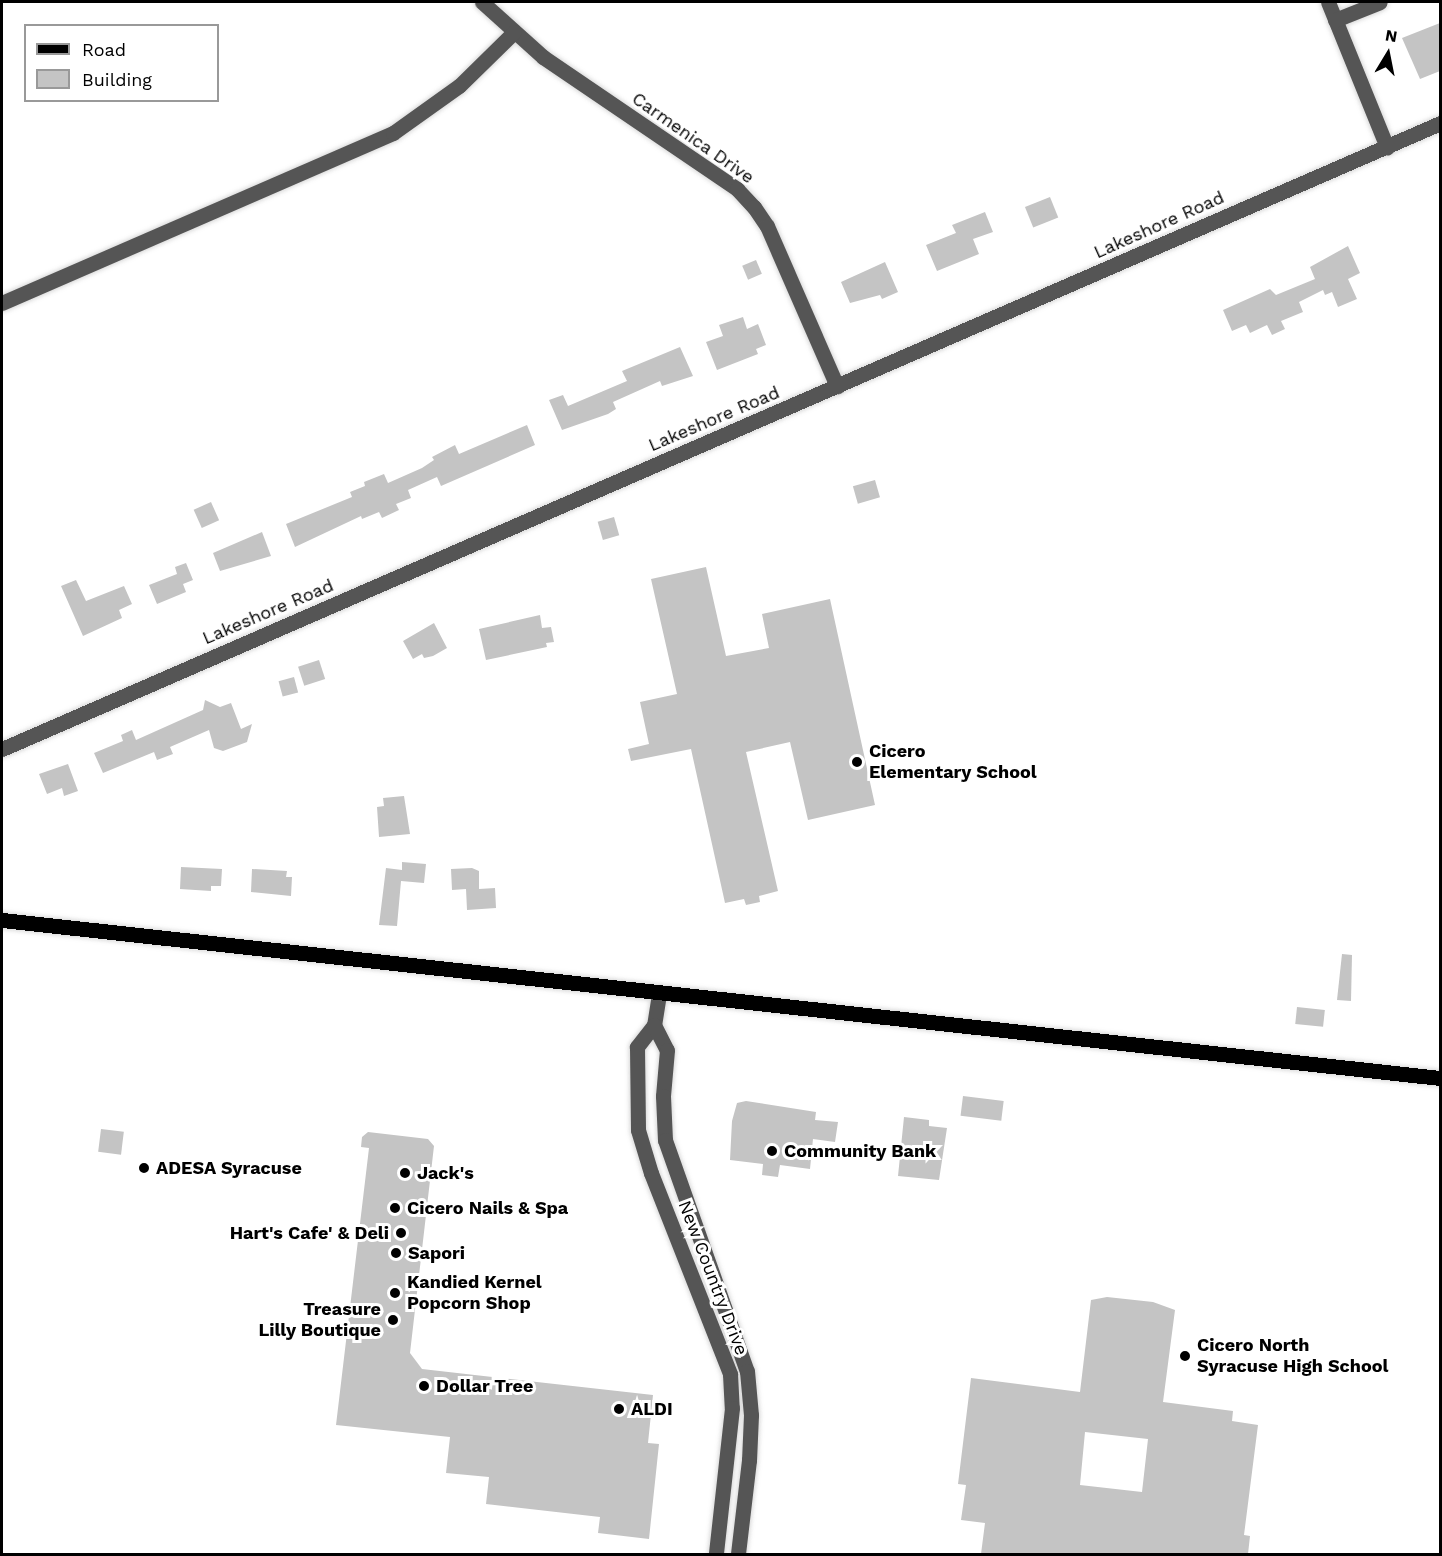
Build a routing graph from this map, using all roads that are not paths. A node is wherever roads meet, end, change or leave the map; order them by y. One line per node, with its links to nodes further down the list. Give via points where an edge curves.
1 (482, 2): 5 (street, Carmenica Drive)
2 (1329, 2): 4 (street)
3 (1380, 2): 4 (street)
4 (1335, 20): 7 (street)
5 (514, 32): 8 (street, via 459,86 393,133); 9 (street, Carmenica Drive, via 543,57 737,189 754,207 767,226)
6 (1440, 123): 7 (street, Lakeshore Road)
7 (1387, 147): 9 (street, Lakeshore Road)
8 (2, 303)
9 (837, 386): 10 (street, Lakeshore Road)
10 (2, 749)
11 (2, 920): 12 (main road)
12 (659, 994): 13 (street, New Country Drive); 14 (main road)
13 (654, 1025): 15 (street, New Country Drive, via 637,1047 638,1130 730,1374 732,1408); 16 (street, New Country Drive, via 666,1050 665,1140 747,1371 749,1449)
14 (1440, 1078)
15 (716, 1554)
16 (738, 1554)

